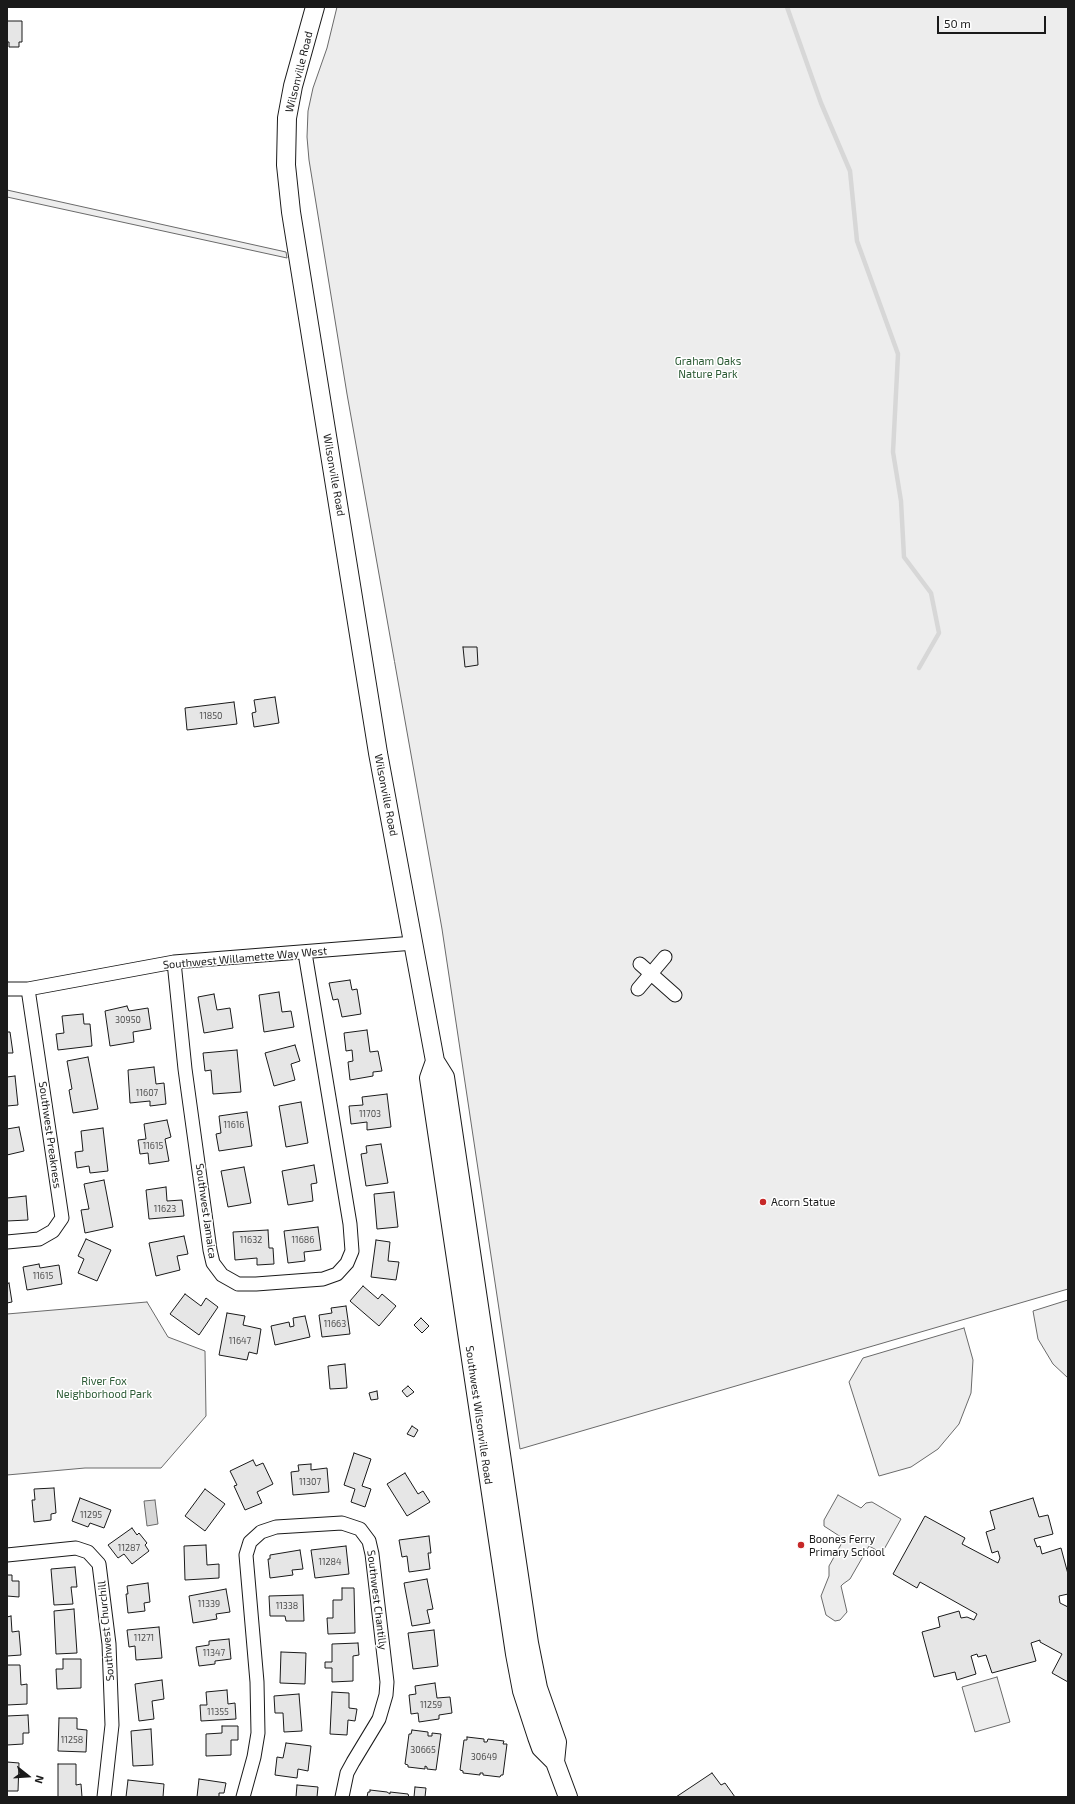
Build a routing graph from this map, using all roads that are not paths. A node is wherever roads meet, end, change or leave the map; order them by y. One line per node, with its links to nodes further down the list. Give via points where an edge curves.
1 (315, 7): 2 (main road, Wilsonville Road, via 288,108 288,191 378,753)
2 (414, 943): 3 (street, Southwest Willamette Way West); 17 (main road, Southwest Wilsonville Road, via 435,1061 445,1077 529,1643 538,1688 556,1742 555,1762)
3 (305, 953): 5 (street, Southwest Willamette Way West); 5 (street, Southwest Jamaica, via 350,1224 352,1251 347,1264 337,1274 323,1279 256,1284 238,1284 222,1275 212,1256 185,1069)
4 (665, 957): 7 (street)
5 (174, 962): 9 (street, Southwest Willamette Way West)
6 (640, 964): 7 (street)
7 (650, 973): 10 (street); 11 (street)
8 (7, 989): 9 (street, Southwest Willamette Way West)
9 (28, 989): 12 (street, Southwest Preakness, via 62,1218 53,1231 39,1239)
10 (638, 989)
11 (675, 995)
12 (7, 1242)
13 (7, 1555): 14 (street, Southwest Churchill, via 76,1548 88,1552 99,1564 109,1644 112,1725)
14 (104, 1797)
15 (244, 1797): 16 (street, Southwest Chantilly, via 258,1733 246,1555 250,1542 261,1532 276,1527 342,1523 360,1529 369,1541 387,1682 379,1719 353,1762)
16 (342, 1797)
17 (568, 1797)

